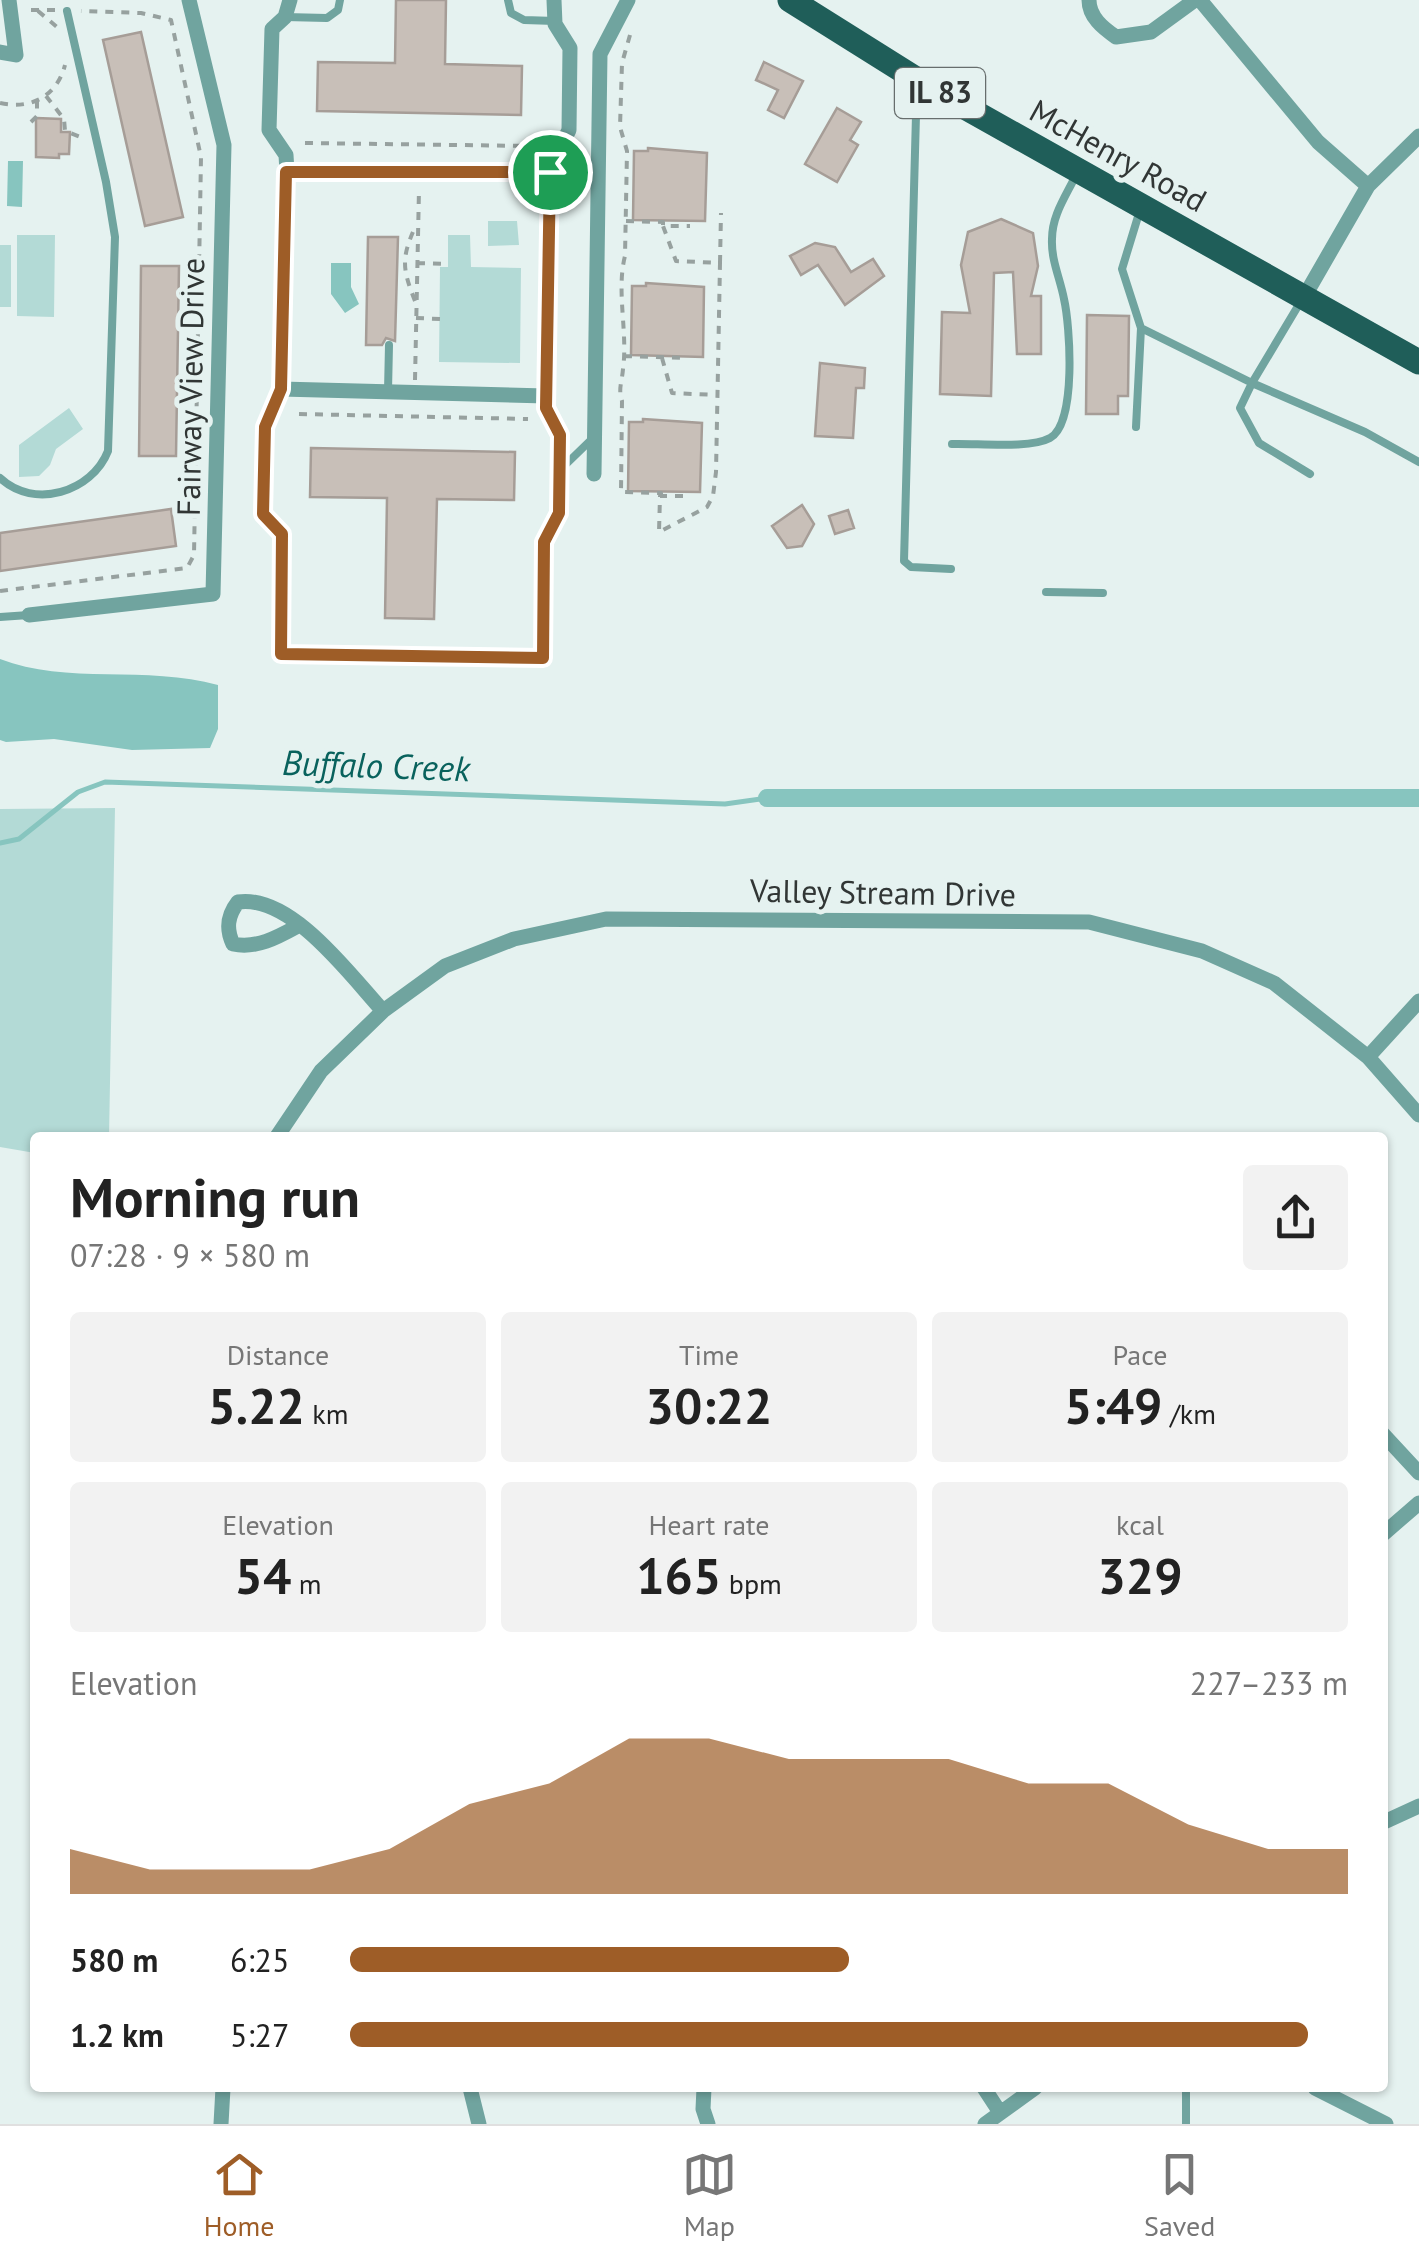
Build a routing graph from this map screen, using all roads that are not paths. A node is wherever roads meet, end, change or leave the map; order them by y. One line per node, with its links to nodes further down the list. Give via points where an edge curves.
1 (9, 0): 14 (street, via 16,55)
2 (189, 0): 42 (street, Fairway View Drive, via 224,145 213,594)
3 (290, 0): 12 (street)
4 (340, 0): 12 (lane, via 327,18)
5 (508, 0): 13 (lane, via 511,13 524,20)
6 (554, 0): 13 (street)
7 (628, 0): 32 (street, via 600,54)
8 (1089, 0): 9 (street, via 1089,10 1116,37 1151,32)
9 (1198, 0): 21 (street, via 1318,142)
10 (804, 4): 15 (main road, McHenry Road / IL 83)
11 (67, 11): 38 (lane, via 115,236 108,451 95,475 50,494 19,490)
12 (285, 17): 19 (street, via 272,29 269,130 286,155)
13 (555, 21): 20 (street, via 570,48 568,130)
14 (0, 52)
15 (924, 84): 18 (main road, McHenry Road / IL 83); 39 (lane, via 916,116 904,561)
16 (1419, 136): 17 (street)
17 (1413, 154): 21 (street)
18 (1078, 171): 22 (main road, McHenry Road / IL 83); 33 (lane, via 1052,235 1068,322 1064,424 1049,440 1035,443)
19 (286, 172): 20 (street); 28 (street)
20 (550, 172): 30 (street)
21 (1368, 186): 23 (street)
22 (1142, 206): 23 (main road, McHenry Road / IL 83); 24 (lane, via 1122,269)
23 (1303, 299): 26 (main road, McHenry Road / IL 83); 27 (lane)
24 (1141, 328): 27 (lane); 31 (lane)
25 (389, 345): 29 (lane)
26 (1419, 362)
27 (1252, 383): 34 (lane); 37 (lane, via 1240,408 1259,443)
28 (281, 389): 29 (street); 35 (street, via 265,427 263,514 282,534 281,654 543,658 544,542 559,513)
29 (388, 392): 30 (street)
30 (546, 396): 35 (street, via 560,435)
31 (1136, 427)
32 (594, 437): 35 (lane); 36 (street)
33 (952, 444)
34 (1419, 462)
35 (560, 470)
36 (594, 474)
37 (1310, 474)
38 (0, 478)
39 (951, 568)
40 (1046, 592): 41 (lane)
41 (1104, 593)
42 (29, 616): 43 (lane)
43 (0, 617)
44 (298, 926): 46 (street)
45 (1419, 1000): 47 (street)
46 (383, 1011): 47 (street, Valley Stream Drive, via 445,966 514,940 606,918 1089,922 1202,951 1274,983); 49 (street, Valley Stream Drive, via 321,1072)
47 (1368, 1057): 48 (street, Valley Stream Drive)
48 (1419, 1115)
49 (280, 1132)
50 (1388, 1439): 51 (street)
51 (1419, 1473)
52 (1419, 1503): 53 (street)
53 (1388, 1530)
54 (1419, 1806): 55 (street)
55 (1388, 1820)
56 (222, 2092): 64 (street)
57 (471, 2092): 65 (street)
58 (704, 2092): 66 (street)
59 (986, 2092): 63 (street)
60 (1029, 2092): 63 (street)
61 (1186, 2092): 68 (lane)
62 (1322, 2092): 69 (street)
63 (999, 2112): 67 (street)
64 (221, 2124)
65 (479, 2124)
66 (708, 2124)
67 (984, 2124)
68 (1186, 2124)
69 (1386, 2124)

